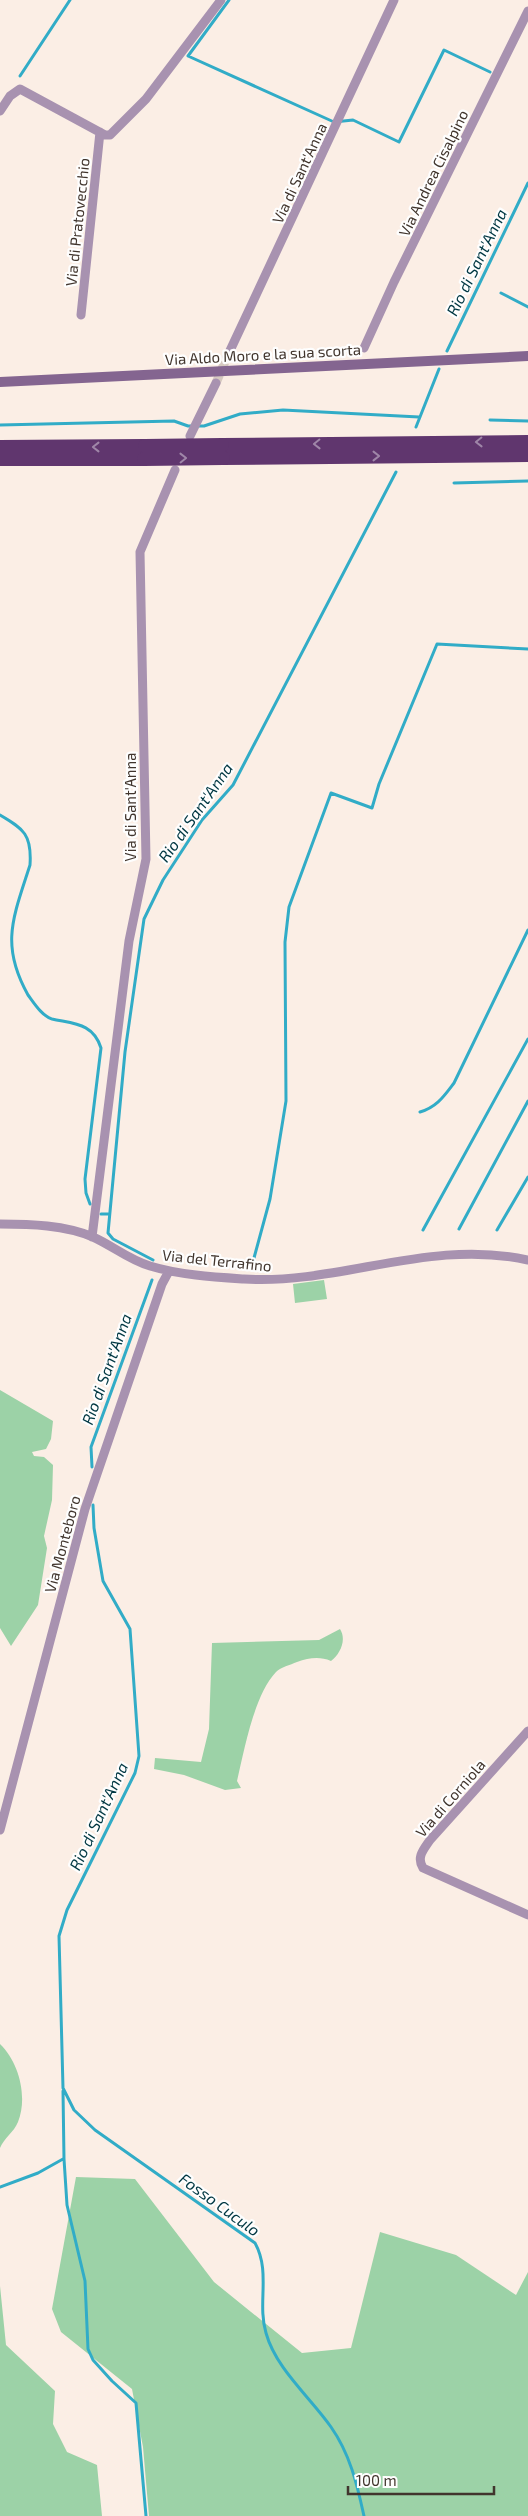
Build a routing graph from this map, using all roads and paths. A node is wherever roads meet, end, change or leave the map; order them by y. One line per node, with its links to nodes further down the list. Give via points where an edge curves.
1 (222, 0): 5 (street, via 146,98 113,132 105,135)
2 (394, 0): 9 (street, Via di Sant'Anna)
3 (528, 11): 7 (street, Via Andrea Cisalpino)
4 (0, 111): 5 (street, via 10,96 20,89)
5 (100, 132): 6 (street, Via di Pratovecchio)
6 (81, 315)
7 (364, 348)
8 (528, 356): 10 (main road, Via Aldo Moro e la sua scorta)
9 (227, 357)
10 (0, 382)
11 (216, 383): 12 (street)
12 (193, 430)
13 (528, 442): 15 (highway, one-way to 15)
14 (0, 447): 16 (highway, one-way to 14)
15 (222, 451): 16 (highway, bridge); 17 (highway, one-way to 17)
16 (144, 452): 18 (highway)
17 (528, 455)
18 (0, 459)
19 (175, 470): 21 (street, Via di Sant'Anna, via 140,552 146,859 129,941)
20 (0, 1224): 21 (street, Via del Terrafino, via 31,1224)
21 (92, 1237): 23 (street, Via del Terrafino, via 134,1260)
22 (528, 1260): 23 (street, Via del Terrafino, via 505,1254 411,1257 344,1271 274,1280)
23 (169, 1271): 25 (street, Via Monteboro, via 85,1509)
24 (528, 1731): 26 (street, Via di Corniola, via 430,1840 420,1854 420,1863 423,1868)
25 (0, 1830)
26 (528, 1915)

